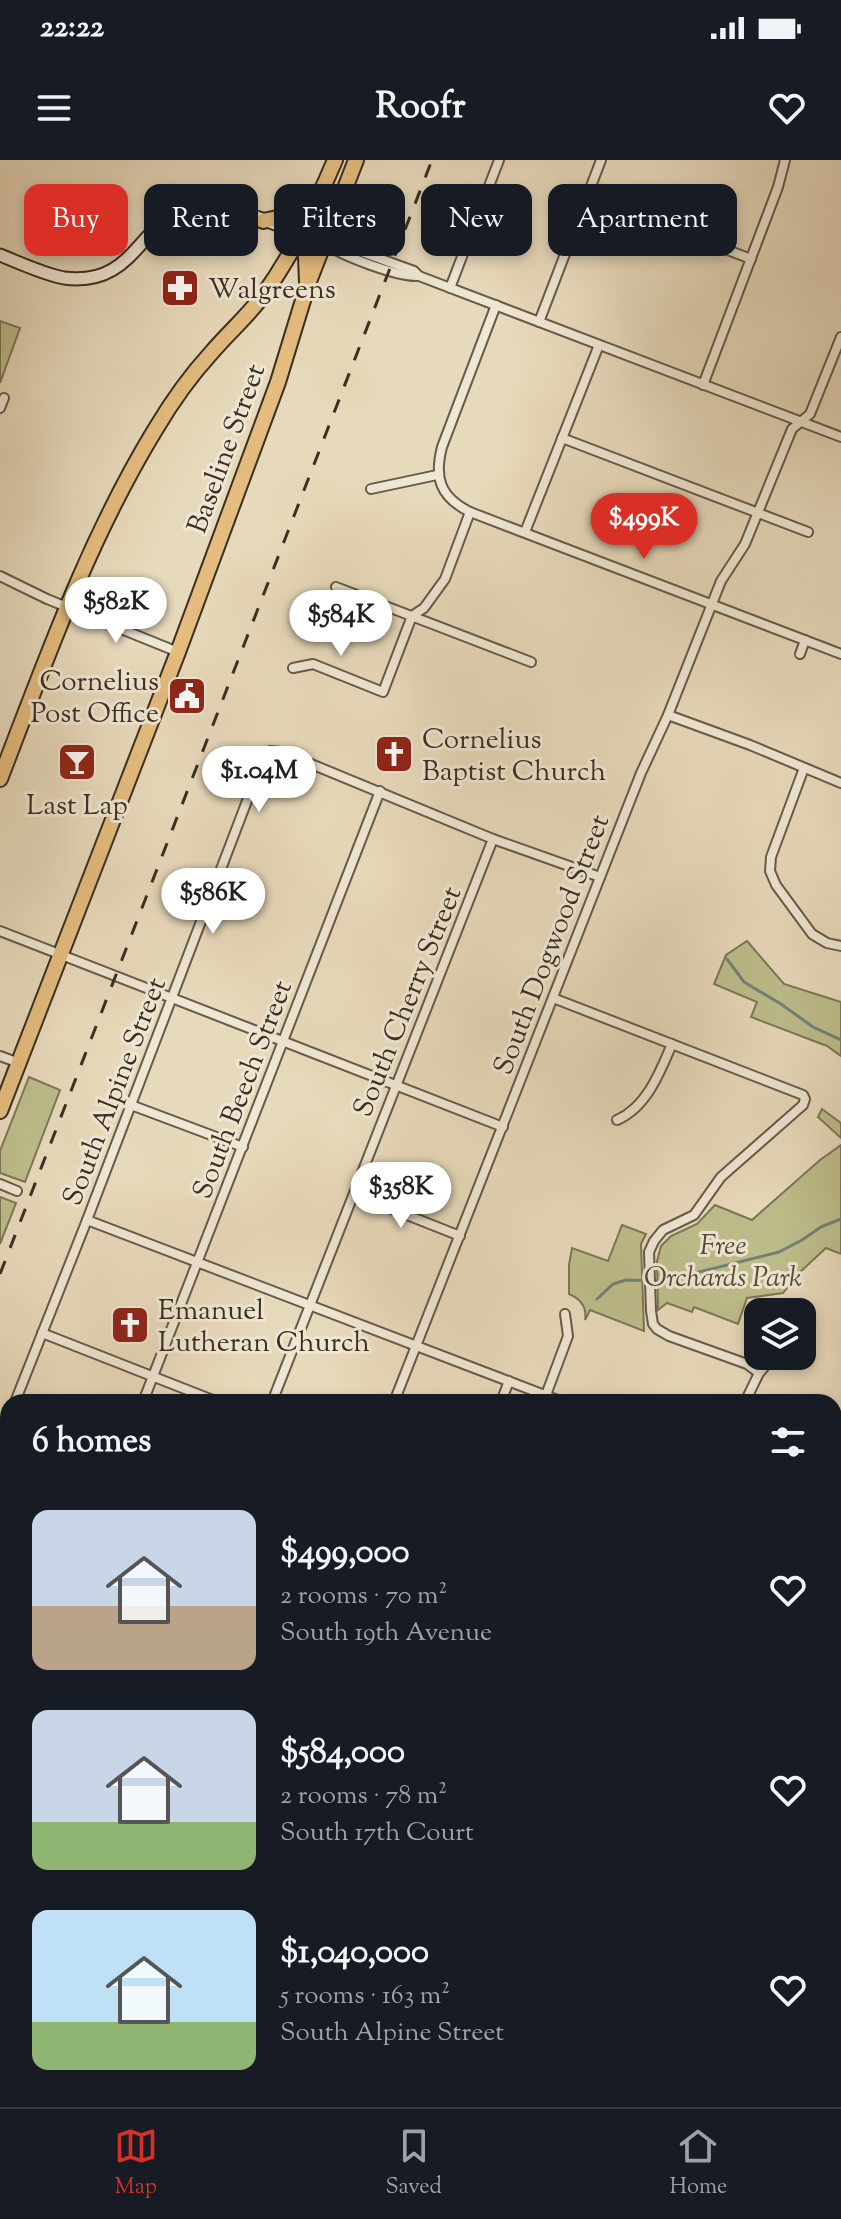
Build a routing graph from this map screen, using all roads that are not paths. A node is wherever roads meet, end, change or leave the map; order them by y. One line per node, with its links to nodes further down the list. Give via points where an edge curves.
1 (338, 160): 6 (highway); 7 (highway)
2 (356, 160): 8 (highway, Baseline Street)
3 (499, 160): 22 (street)
4 (601, 160): 9 (street)
5 (785, 160): 20 (street)
6 (326, 184)
7 (330, 184)
8 (347, 184)
9 (592, 184)
10 (274, 219): 11 (highway)
11 (263, 221): 12 (main road); 14 (main road, via 218,206 192,207 163,220 127,260 93,277 67,278)
12 (274, 225)
13 (737, 254): 20 (street)
14 (0, 255)
15 (288, 256): 42 (highway, via 263,295 199,366 155,429 111,508)
16 (306, 256): 21 (highway)
17 (319, 256): 21 (highway, Baseline Street)
18 (373, 256): 22 (street)
19 (564, 256): 24 (street)
20 (751, 259): 27 (street)
21 (308, 284): 45 (highway, Baseline Street, via 278,382)
22 (450, 288): 23 (street)
23 (496, 305): 24 (street); 33 (street, via 442,447)
24 (539, 322): 26 (street)
25 (841, 337): 30 (street, South Dogwood Street, via 810,414)
26 (599, 345): 27 (street); 32 (street)
27 (703, 385): 30 (street)
28 (4, 398): 29 (street)
29 (0, 408)
30 (801, 421): 31 (street); 36 (street, South Dogwood Street, via 792,429)
31 (841, 437)
32 (562, 438): 36 (street); 37 (street)
33 (437, 475): 34 (street); 35 (street, via 451,500)
34 (371, 489)
35 (470, 512): 37 (street); 43 (street, via 445,579)
36 (758, 513): 38 (street); 41 (street, South Dogwood Street)
37 (525, 532): 41 (street)
38 (808, 532)
39 (0, 576): 42 (street)
40 (336, 587): 43 (street)
41 (712, 604): 44 (street); 50 (street, South Dogwood Street)
42 (66, 607): 45 (street); 52 (highway)
43 (412, 616): 48 (street); 49 (street, via 383,692 313,664)
44 (805, 640): 46 (street); 47 (street)
45 (178, 652): 59 (highway, Baseline Street)
46 (800, 654)
47 (841, 654)
48 (531, 662)
49 (293, 668)
50 (668, 715): 51 (street); 56 (street, South Dogwood Street)
51 (804, 768): 53 (street); 58 (street, via 770,871 812,934)
52 (0, 779)
53 (841, 783)
54 (380, 791): 55 (street); 60 (street, South Alpine Street, via 270,751); 62 (street, South Beech Street)
55 (493, 839): 56 (street); 66 (street, South Cherry Street)
56 (600, 877): 61 (street, South Dogwood Street)
57 (0, 931): 59 (street)
58 (841, 946)
59 (61, 954): 60 (street); 65 (highway, Baseline Street)
60 (172, 998): 62 (street); 67 (street, South Alpine Street)
61 (553, 998): 63 (street); 70 (street, South Dogwood Street)
62 (284, 1041): 66 (street); 71 (street, South Beech Street)
63 (672, 1044): 69 (street, via 645,1097); 83 (street, via 805,1099 714,1185 694,1215 663,1230 649,1252 651,1317 657,1329)
64 (0, 1056): 65 (street)
65 (19, 1063): 68 (highway, Baseline Street)
66 (396, 1085): 70 (street); 74 (street, South Cherry Street)
67 (131, 1105): 71 (street); 75 (street, South Alpine Street)
68 (0, 1111)
69 (617, 1120)
70 (503, 1127): 76 (street, South Dogwood Street)
71 (243, 1147): 77 (street, South Beech Street)
72 (0, 1184): 73 (street)
73 (17, 1191)
74 (354, 1194): 76 (street); 78 (street, South Cherry Street)
75 (87, 1220): 77 (street); 80 (street, South Alpine Street)
76 (460, 1236): 81 (street, South Dogwood Street)
77 (197, 1262): 78 (street); 84 (street, South Beech Street)
78 (309, 1305): 81 (street); 89 (street, South Cherry Street)
79 (565, 1314): 93 (street, via 568,1336)
80 (42, 1333): 84 (street); 86 (street, South Alpine Street)
81 (416, 1346): 85 (street); 90 (street, South Dogwood Street)
82 (762, 1370): 83 (street)
83 (759, 1373): 94 (street)
84 (153, 1377): 87 (street, South Beech Street); 88 (street)
85 (509, 1381): 91 (street); 92 (street)
86 (18, 1394)
87 (146, 1394)
88 (197, 1394)
89 (275, 1394)
90 (397, 1394)
91 (504, 1394)
92 (543, 1394)
93 (546, 1394)
94 (749, 1394)

